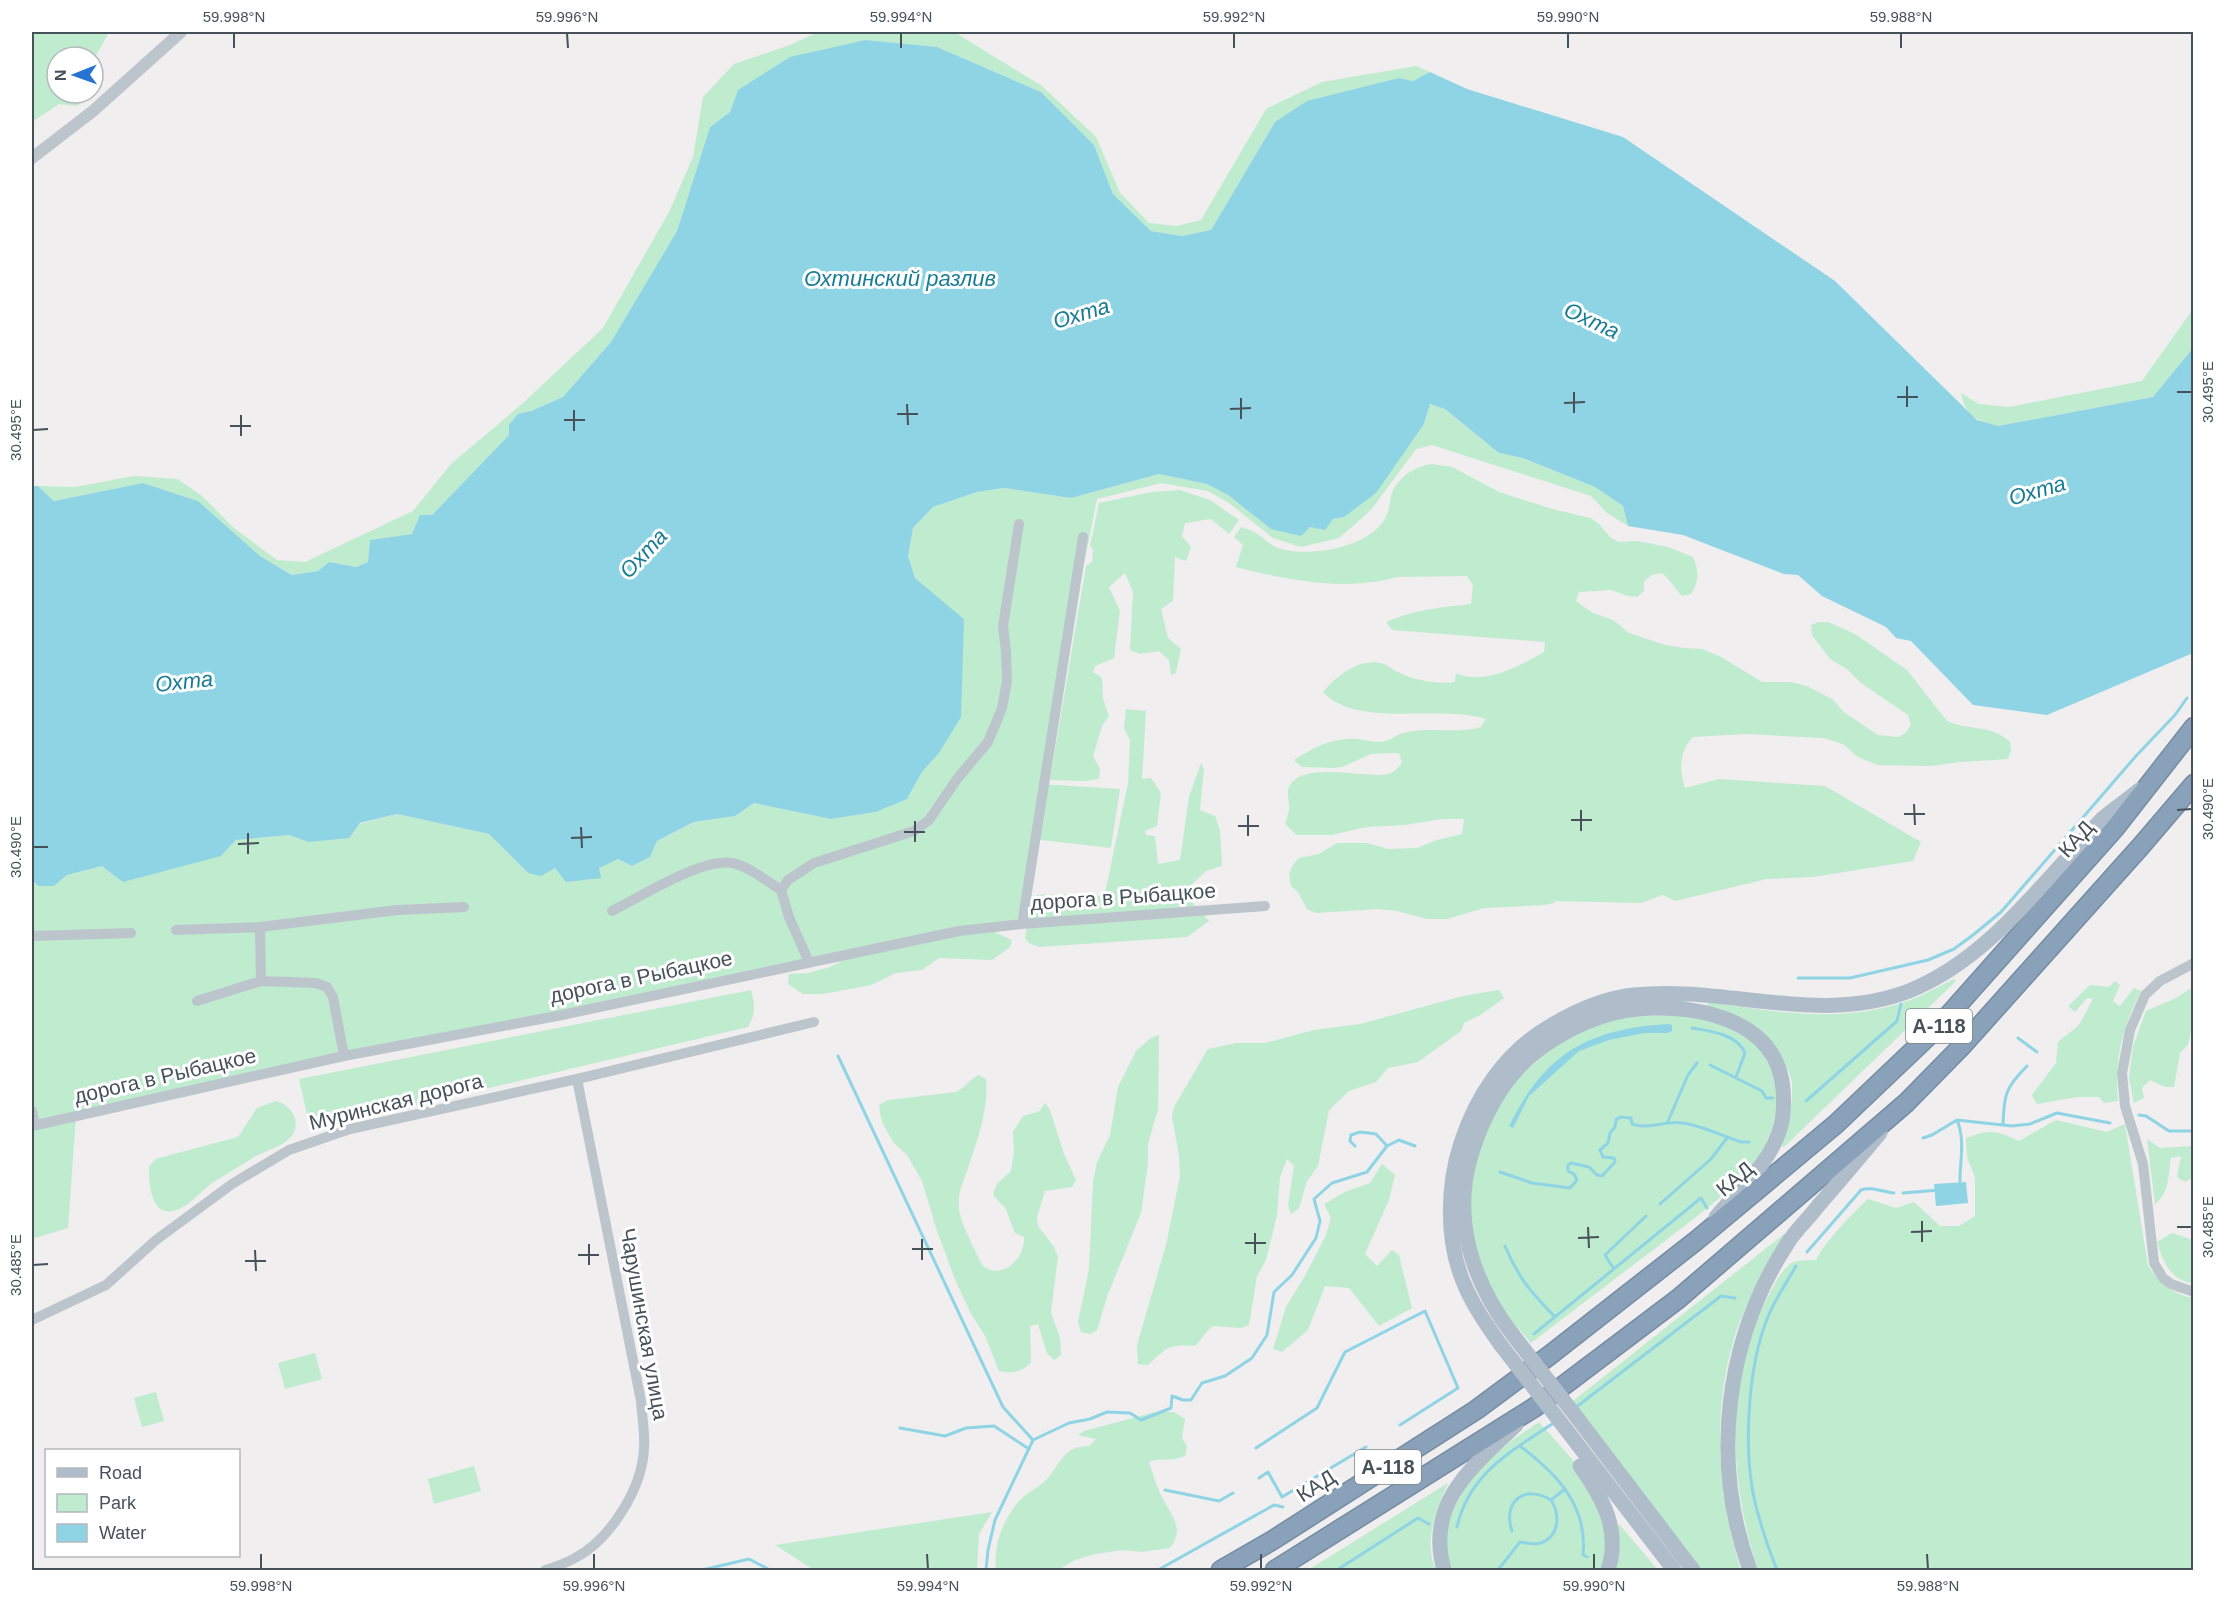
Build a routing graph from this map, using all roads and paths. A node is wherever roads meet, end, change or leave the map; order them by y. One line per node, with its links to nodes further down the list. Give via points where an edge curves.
1 (181, 32): 2 (street, via 93,111)
2 (32, 158)
3 (1018, 524): 8 (street, via 1002,627 1007,681 1002,708 988,742 929,820 914,831 814,863 788,880)
4 (1083, 537): 12 (street)
5 (2193, 728): 6 (highway, КАД / А-118)
6 (2151, 781): 27 (highway, КАД / А-118, via 2115,828 1939,1026 1836,1124); 30 (main road, via 2102,820 2012,918 1968,958 1937,979 1907,992 1877,1001 1831,1007 1706,995 1633,995 1605,1001 1563,1018 1535,1035 1489,1083 1470,1116 1451,1183 1454,1251 1462,1280 1481,1318)
7 (2193, 784): 24 (highway, А-118, via 2142,846)
8 (781, 890): 11 (street, via 729,862 673,878); 17 (street)
9 (464, 906): 13 (street)
10 (1265, 906): 12 (street, дорога в Рыбацкое)
11 (612, 911)
12 (1022, 924): 17 (street, дорога в Рыбацкое, via 960,931)
13 (260, 927): 14 (street); 19 (street)
14 (176, 930)
15 (131, 933): 16 (street)
16 (32, 936)
17 (809, 962): 22 (street, дорога в Рыбацкое, via 562,1015)
18 (2193, 963): 28 (street, via 2160,981 2145,995 2130,1030 2122,1073 2125,1106 2143,1164 2154,1263 2171,1284)
19 (261, 981): 20 (street); 22 (street, via 327,987 333,997)
20 (197, 1001)
21 (814, 1022): 23 (street, Муринская дорога)
22 (344, 1056): 26 (street, дорога в Рыбацкое)
23 (577, 1079): 29 (street, Муринская дорога, via 350,1129 289,1150 232,1184 156,1240 106,1285); 33 (street, Чарушинская улица, via 641,1401 644,1448 638,1482 622,1512 577,1557)
24 (1906, 1103): 31 (highway, А-118, via 1678,1299); 40 (main road, via 1789,1241 1748,1323 1737,1355 1728,1434 1730,1478)
25 (32, 1111): 26 (street)
26 (33, 1125)
27 (1697, 1240): 30 (main road, via 1763,1163 1774,1144 1784,1104 1782,1076 1773,1057 1754,1034 1731,1020 1702,1011 1635,1009 1566,1032 1539,1049 1513,1074 1480,1128 1468,1164 1464,1219 1468,1245 1477,1275); 34 (highway, КАД / А-118, via 1476,1410)
28 (2193, 1292)
29 (32, 1320)
30 (1507, 1339): 32 (main road, bridge, via 1526,1378); 39 (main road, bridge, via 1578,1419)
31 (1535, 1407): 35 (highway, А-118); 36 (main road, via 1471,1468 1450,1498 1440,1532)
32 (1561, 1431): 37 (main road, via 1603,1501 1611,1524 1613,1543); 38 (main road)
33 (545, 1570)
34 (1221, 1570)
35 (1275, 1570)
36 (1444, 1570)
37 (1608, 1570)
38 (1674, 1570)
39 (1693, 1570)
40 (1750, 1570)

